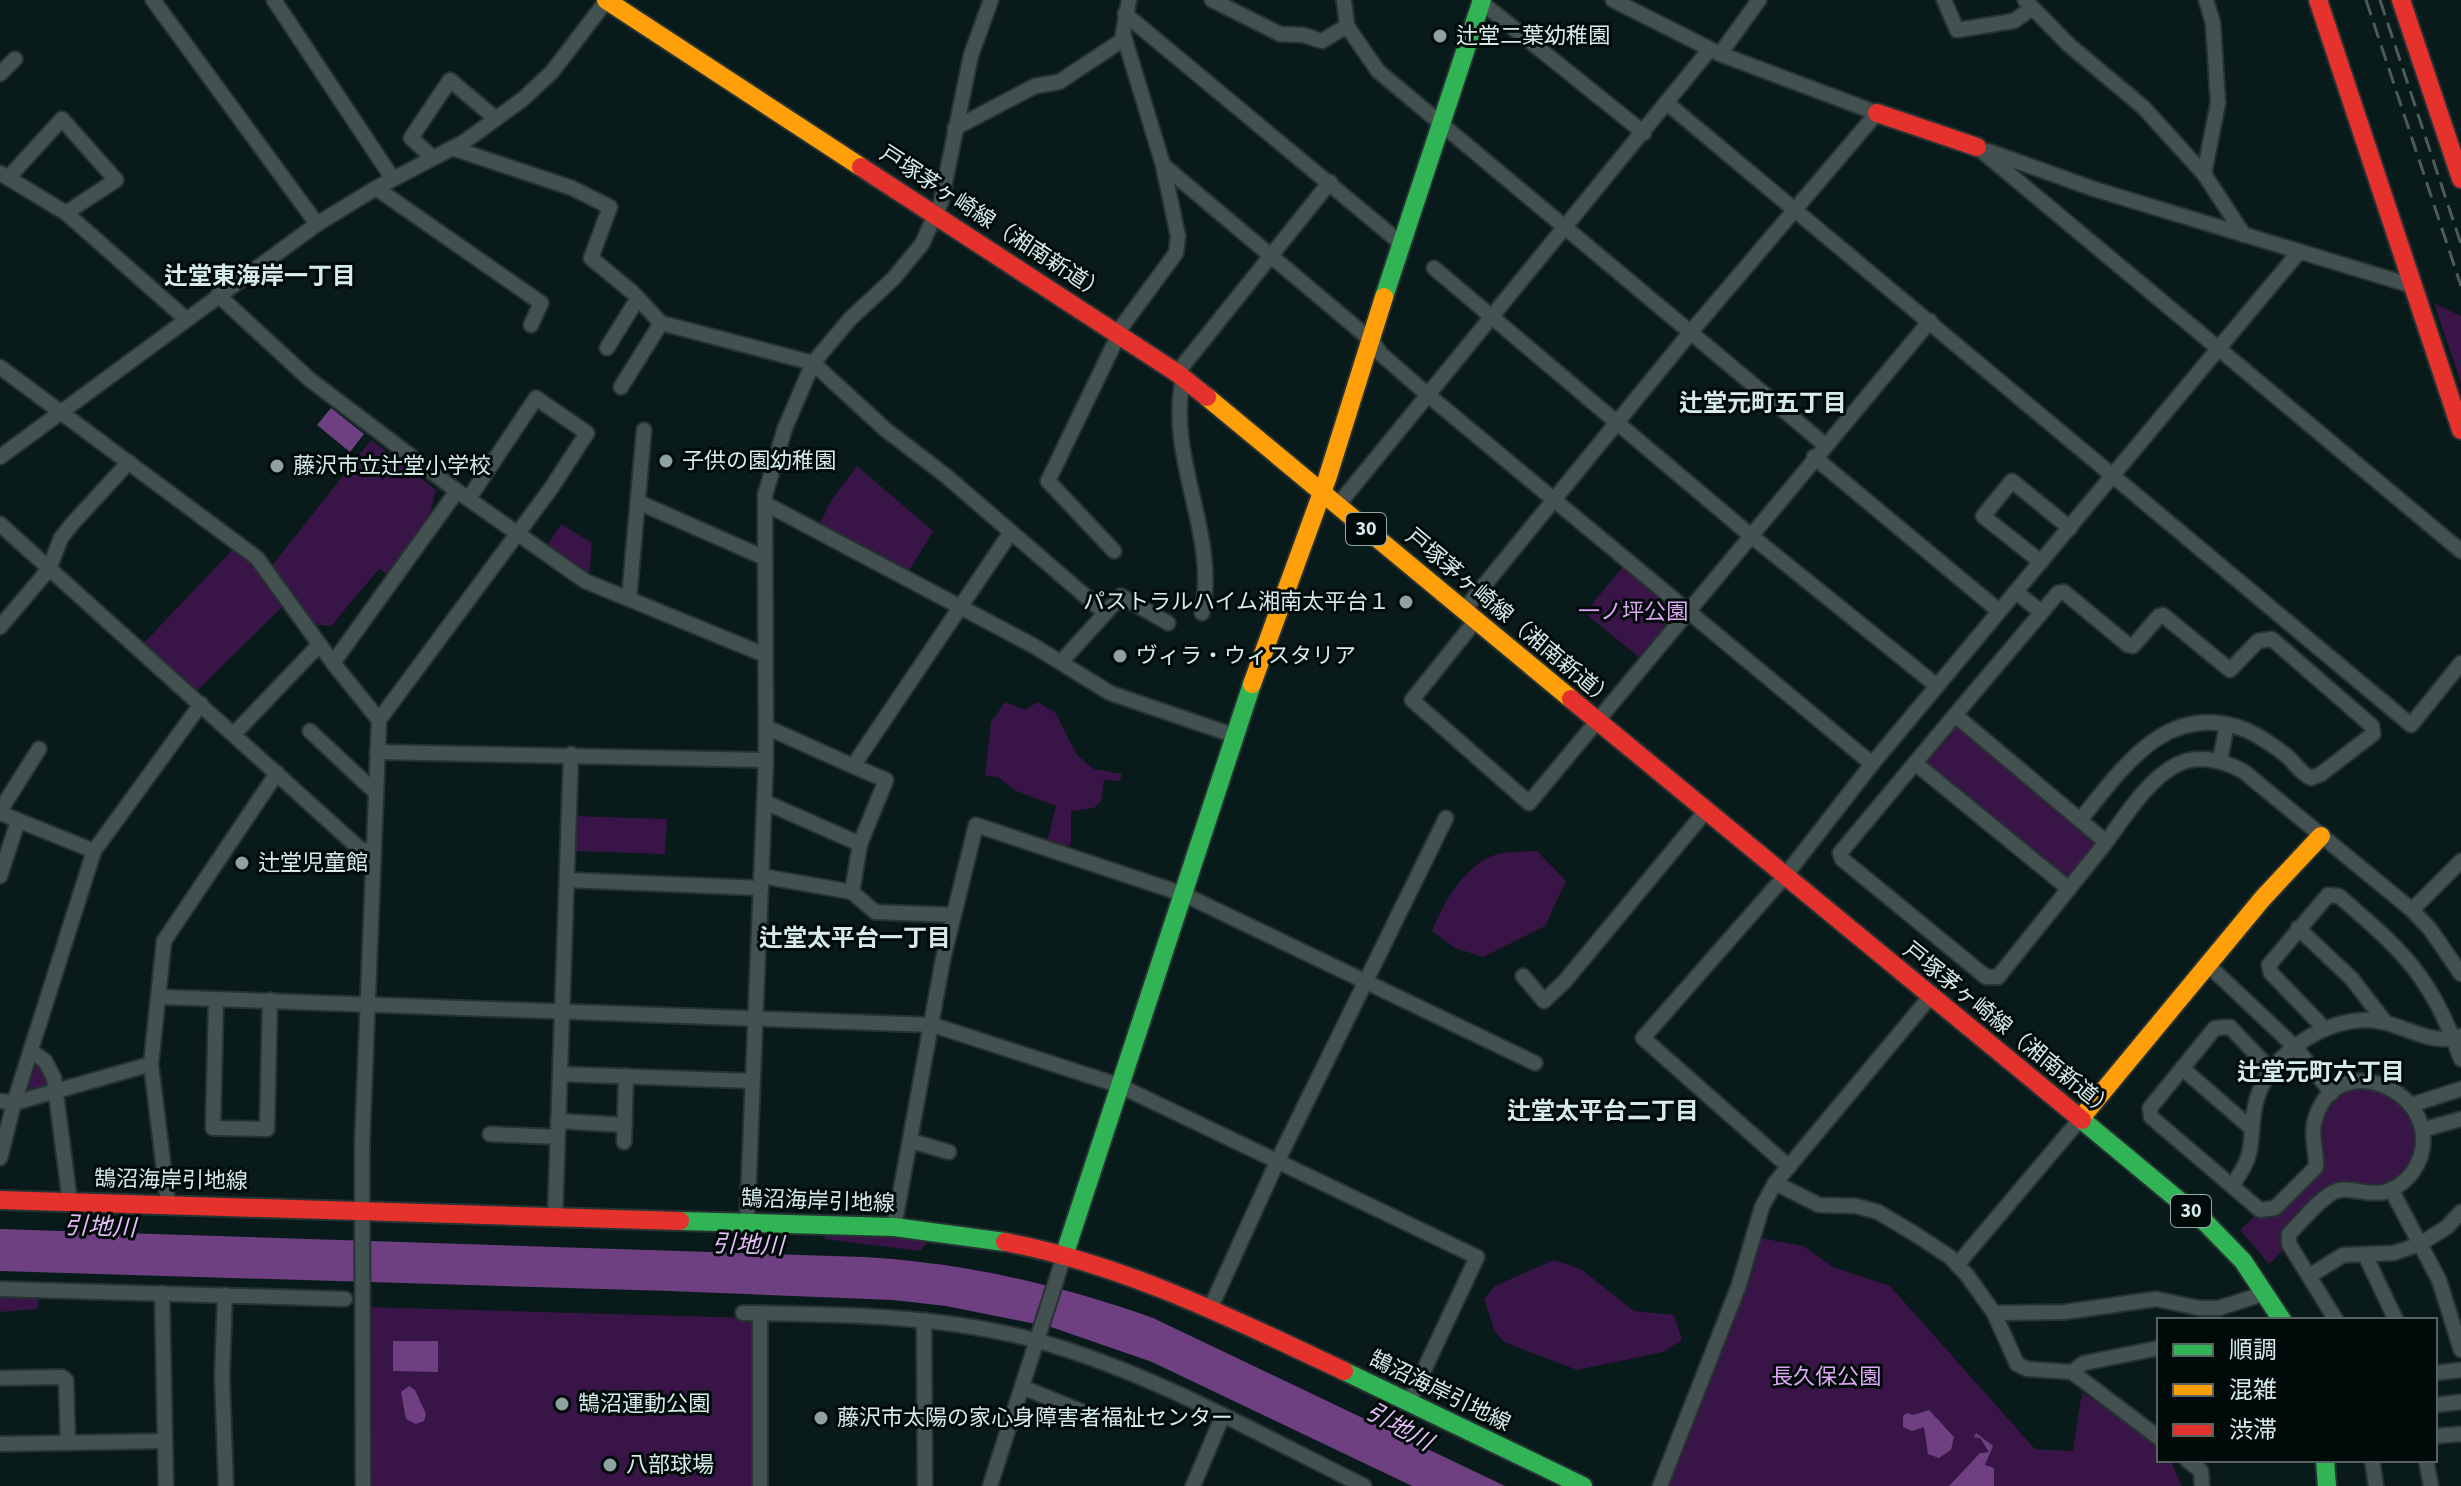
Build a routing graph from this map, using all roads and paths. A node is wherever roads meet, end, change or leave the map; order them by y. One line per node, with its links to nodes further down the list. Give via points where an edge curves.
1 (153, 0): 41 (street)
2 (274, 0): 34 (street)
3 (607, 0): 23 (street, via 552,72); 40 (street, 戸塚茅ヶ崎線（湘南新道） / 30)
4 (991, 0): 25 (street, via 971,55)
5 (1212, 0): 16 (street, via 1280,34 1322,41)
6 (1344, 0): 16 (street)
7 (1613, 0): 18 (street)
8 (1759, 0): 18 (street)
9 (1944, 0): 14 (street, via 1957,30 2014,21)
10 (2206, 0): 32 (street, via 2213,23 2218,103)
11 (2318, 0): 48 (street)
12 (2401, 0): 29 (street)
13 (1481, 1): 24 (street); 26 (street)
14 (2028, 4): 32 (street, via 2143,107)
15 (1127, 7): 17 (street); 36 (street)
16 (1347, 26): 24 (street, via 1378,71)
17 (1124, 39): 25 (street, via 1059,82 1035,86); 31 (street)
18 (1715, 51): 21 (street); 22 (street)
19 (15, 59): 20 (street)
20 (0, 74)
21 (1668, 104): 26 (street); 38 (street)
22 (1877, 113): 27 (street); 38 (street)
23 (495, 118): 28 (street); 30 (street, via 450,80 411,138)
24 (1439, 122): 42 (street); 44 (street)
25 (955, 128): 40 (street)
26 (1644, 133): 42 (street)
27 (1977, 147): 43 (street); 60 (street)
28 (452, 148): 30 (street); 50 (street, via 572,188 610,207 591,258)
29 (2457, 154): 35 (street)
30 (433, 158): 34 (street)
31 (1163, 165): 46 (street); 57 (street, via 1178,236 1176,253)
32 (2204, 174): 43 (street)
33 (4, 176): 39 (street); 39 (street, via 62,119 116,180)
34 (393, 179): 37 (street)
35 (2461, 179)
36 (1330, 182): 44 (street); 46 (street)
37 (376, 188): 41 (street); 55 (street, via 541,303)
38 (1794, 208): 53 (street); 56 (street)
39 (66, 213): 52 (street)
40 (935, 214): 57 (street, 戸塚茅ヶ崎線（湘南新道） / 30); 61 (street, via 922,244)
41 (317, 224): 49 (street)
42 (1564, 227): 51 (street); 56 (street)
43 (2245, 236): 45 (street)
44 (1403, 245): 58 (street)
45 (2299, 252): 48 (street); 60 (street)
46 (1269, 257): 58 (street); 63 (street)
47 (1434, 268): 51 (street)
48 (2413, 286): 69 (street)
49 (218, 295): 52 (street); 75 (street, via 309,379)
50 (638, 298): 54 (street); 59 (street)
51 (1492, 316): 65 (street); 67 (street)
52 (186, 319): 66 (street)
53 (1930, 321): 70 (street); 73 (street)
54 (661, 323): 61 (street); 64 (street)
55 (531, 325)
56 (1690, 333): 67 (street); 70 (street)
57 (1118, 334): 63 (street, 戸塚茅ヶ崎線（湘南新道） / 30); 85 (street, via 1048,481)
58 (1372, 341): 65 (street); 74 (street)
59 (607, 348)
60 (2220, 349): 73 (street); 86 (street)
61 (813, 363): 78 (street, via 785,428); 82 (street)
62 (0, 367): 66 (street)
63 (1180, 376): 74 (street, 戸塚茅ヶ崎線（湘南新道） / 30); 97 (street, via 1177,421 1207,568)
64 (621, 387)
65 (1428, 395): 76 (street); 79 (street)
66 (62, 412): 71 (street); 72 (street)
67 (1617, 421): 76 (street); 84 (street)
68 (644, 430): 77 (street)
69 (2461, 430)
70 (1819, 450): 84 (street); 94 (street)
71 (0, 457)
72 (129, 462): 89 (street, via 61,538); 101 (street, via 257,558)
73 (2115, 474): 81 (street); 105 (street, via 2411,725)
74 (1322, 491): 79 (street, 戸塚茅ヶ崎線（湘南新道） / 30); 115 (street)
75 (463, 495): 83 (street); 83 (street, via 536,398 587,433); 104 (street)
76 (1554, 499): 93 (street); 98 (street)
77 (638, 502): 87 (street); 91 (street)
78 (766, 504): 87 (street); 92 (street)
79 (1338, 505): 98 (street, 戸塚茅ヶ崎線（湘南新道） / 30)
80 (0, 524): 89 (street)
81 (2070, 528): 88 (street); 88 (street, via 2012,481 1983,516)
82 (1011, 532): 92 (street); 96 (street)
83 (515, 533): 91 (street, via 585,581); 109 (street)
84 (1750, 535): 93 (street); 106 (street)
85 (1114, 551)
86 (2461, 551)
87 (765, 558): 102 (street)
88 (2041, 562): 90 (street)
89 (49, 569): 100 (street); 107 (street)
90 (2016, 592): 94 (street); 95 (street)
91 (629, 599): 102 (street)
92 (958, 609): 103 (street); 123 (street)
93 (1689, 611): 110 (street); 122 (street)
94 (1999, 611): 106 (street)
95 (2041, 612): 108 (street); 111 (street, via 2064,592 2133,646 2163,615 2230,670 2258,641 2272,639 2372,726 2373,734 2311,778 2247,731)
96 (1105, 613): 99 (street, via 1121,596); 103 (street)
97 (1202, 613)
98 (1470, 615): 110 (street, 戸塚茅ヶ崎線（湘南新道） / 30); 110 (street, via 1412,700 1529,803)
99 (1168, 623)
100 (0, 627)
101 (319, 645): 104 (street); 114 (street)
102 (765, 655): 112 (street)
103 (1061, 662): 115 (street, via 1110,693)
104 (333, 663): 109 (street)
105 (2461, 663)
106 (1937, 686): 122 (street)
107 (201, 704): 114 (street); 135 (street)
108 (1955, 715): 121 (street); 130 (street)
109 (379, 720): 117 (street)
110 (1596, 721): 128 (street, 戸塚茅ヶ崎線（湘南新道） / 30)
111 (2227, 725): 120 (street); 130 (street, via 2182,726 2153,738)
112 (766, 727): 119 (street); 123 (street)
113 (310, 731): 125 (street)
114 (234, 734): 124 (street)
115 (1233, 735): 144 (street)
116 (39, 749): 127 (street)
117 (377, 752): 118 (street); 125 (street)
118 (571, 754): 119 (street); 140 (street)
119 (766, 760): 126 (street)
120 (2220, 760): 132 (street, via 2243,771); 133 (street, via 2181,763 2166,772)
121 (1915, 763): 142 (street); 142 (street, via 1840,853 1986,977 1998,977)
122 (1872, 764): 139 (street)
123 (853, 766): 134 (street, via 886,780)
124 (277, 773): 136 (street, via 360,849); 152 (street, via 164,941)
125 (374, 791): 136 (street)
126 (765, 802): 134 (street); 141 (street)
127 (0, 812): 131 (street)
128 (1705, 812): 139 (street, 戸塚茅ヶ崎線（湘南新道） / 30); 150 (street, via 1544,1001)
129 (1446, 818): 151 (street)
130 (2080, 820): 133 (street)
131 (18, 821): 135 (street); 138 (street)
132 (2321, 836): 145 (street); 148 (street)
133 (2106, 842): 142 (street)
134 (860, 844): 143 (street)
135 (94, 851): 164 (street)
136 (373, 852): 156 (street)
137 (2461, 861): 145 (street)
138 (0, 876)
139 (1785, 876): 153 (street, 戸塚茅ヶ崎線（湘南新道） / 30); 192 (street, via 1643,1038)
140 (567, 880): 141 (street); 157 (street)
141 (761, 882): 143 (street); 158 (street)
142 (2069, 889)
143 (852, 892): 146 (street, via 875,912)
144 (1183, 894): 146 (street, via 976,825); 151 (street); 173 (street)
145 (2412, 910): 149 (street)
146 (953, 915): 160 (street)
147 (2298, 928): 159 (street, via 2352,979); 161 (street, via 2269,965 2271,973); 162 (street, via 2328,895 2339,896 2401,950)
148 (2208, 965): 163 (street); 179 (street)
149 (2461, 974)
150 (1523, 976)
151 (1365, 981): 166 (street); 191 (street)
152 (160, 997): 154 (street); 167 (street)
153 (1930, 997): 179 (street, 戸塚茅ヶ崎線（湘南新道） / 30); 192 (street)
154 (216, 999): 155 (street); 155 (street, via 213,1128 267,1129)
155 (270, 1000): 156 (street)
156 (368, 1003): 157 (street); 200 (street)
157 (562, 1012): 158 (street); 170 (street)
158 (756, 1019): 160 (street); 172 (street)
159 (2385, 1022): 161 (street, via 2366,1020); 162 (street, via 2435,1041)
160 (933, 1025): 173 (street); 187 (street)
161 (2325, 1029): 163 (street)
162 (2457, 1037): 165 (street)
163 (2295, 1047): 169 (street); 176 (street)
164 (31, 1051): 175 (street, via 50,1069); 177 (street)
165 (2461, 1059)
166 (1535, 1063)
167 (151, 1064): 175 (street); 198 (street)
168 (2182, 1068): 169 (street, via 2223,1025); 183 (street); 194 (street, via 2150,1108 2151,1117)
169 (2272, 1071): 183 (street, via 2260,1091)
170 (560, 1074): 171 (street); 181 (street)
171 (626, 1076): 172 (street); 182 (street)
172 (752, 1081): 202 (street)
173 (1118, 1085): 191 (street); 205 (street)
174 (2461, 1089): 178 (street)
175 (57, 1090): 177 (street); 197 (street)
176 (2332, 1093): 178 (street, via 2372,1080 2401,1090); 194 (street, via 2314,1123 2316,1167 2275,1208 2260,1210)
177 (7, 1102): 190 (street)
178 (2414, 1104): 184 (street)
179 (2081, 1118): 207 (street); 211 (street, 戸塚茅ヶ崎線（湘南新道） / 30, via 2206,1223)
180 (2461, 1119): 184 (street)
181 (558, 1121): 182 (street); 186 (street)
182 (625, 1125): 188 (street)
183 (2251, 1128): 194 (street, via 2252,1155)
184 (2425, 1129): 195 (street, via 2420,1162)
185 (490, 1134): 186 (street)
186 (557, 1137): 201 (street)
187 (911, 1141): 189 (street); 203 (street)
188 (624, 1142)
189 (949, 1152)
190 (0, 1158)
191 (1278, 1160): 214 (street); 231 (street, via 1477,1257)
192 (1789, 1167): 193 (street)
193 (1775, 1183): 207 (street, via 1819,1205 1878,1212); 255 (street)
194 (2233, 1184)
195 (2391, 1189): 204 (street); 208 (street, via 2373,1194 2333,1192 2289,1234 2289,1244)
196 (0, 1200): 197 (street, 鵠沼海岸引地線)
197 (70, 1202): 198 (street, 鵠沼海岸引地線)
198 (168, 1203): 200 (street, 鵠沼海岸引地線)
199 (2461, 1212): 204 (street)
200 (361, 1216): 201 (street, 鵠沼海岸引地線); 248 (street)
201 (555, 1217): 202 (street, 鵠沼海岸引地線)
202 (747, 1223): 203 (street, 鵠沼海岸引地線)
203 (894, 1227): 205 (street, 鵠沼海岸引地線, via 985,1236)
204 (2420, 1244): 206 (street); 225 (street, via 2439,1280)
205 (1064, 1256): 214 (street, 鵠沼海岸引地線); 223 (street)
206 (2366, 1257): 208 (street, via 2343,1255); 221 (street)
207 (1957, 1265): 217 (street)
208 (2311, 1275): 220 (street)
209 (0, 1289): 210 (street)
210 (162, 1293): 212 (street); 239 (street)
211 (2266, 1293): 218 (street); 219 (street, 戸塚茅ヶ崎線（湘南新道） / 30)
212 (225, 1295): 213 (street); 247 (street)
213 (345, 1299)
214 (1210, 1309): 231 (street, 鵠沼海岸引地線)
215 (743, 1313): 216 (street)
216 (760, 1313): 222 (street); 249 (street)
217 (1994, 1313): 218 (street, via 2065,1312 2156,1299); 227 (street, via 2017,1364)
218 (2199, 1314)
219 (2281, 1318)
220 (2335, 1318)
221 (2395, 1318)
222 (924, 1320): 223 (street); 250 (street)
223 (1036, 1340): 230 (street); 235 (street)
224 (2157, 1348): 227 (street, via 2084,1363)
225 (2461, 1350)
226 (2461, 1370): 228 (street)
227 (2072, 1372): 237 (street)
228 (2437, 1373)
229 (0, 1378): 240 (street, via 66,1380)
230 (1022, 1387): 234 (street); 251 (street)
231 (1409, 1402): 254 (street, 鵠沼海岸引地線)
232 (2461, 1402): 233 (street)
233 (2437, 1405)
234 (1088, 1414)
235 (1223, 1415): 252 (street); 253 (street)
236 (2461, 1434): 238 (street)
237 (2157, 1436)
238 (2437, 1436)
239 (165, 1441): 240 (street); 246 (street)
240 (68, 1443): 241 (street)
241 (0, 1444)
242 (2190, 1462): 256 (street, via 2201,1471)
243 (2325, 1462): 257 (street)
244 (2372, 1462): 258 (street)
245 (2426, 1462): 259 (street)
246 (166, 1486)
247 (226, 1486)
248 (363, 1486)
249 (760, 1486)
250 (925, 1486)
251 (990, 1486)
252 (1193, 1486)
253 (1364, 1486)
254 (1583, 1486)
255 (1660, 1486)
256 (2202, 1486)
257 (2327, 1486)
258 (2376, 1486)
259 (2431, 1486)

